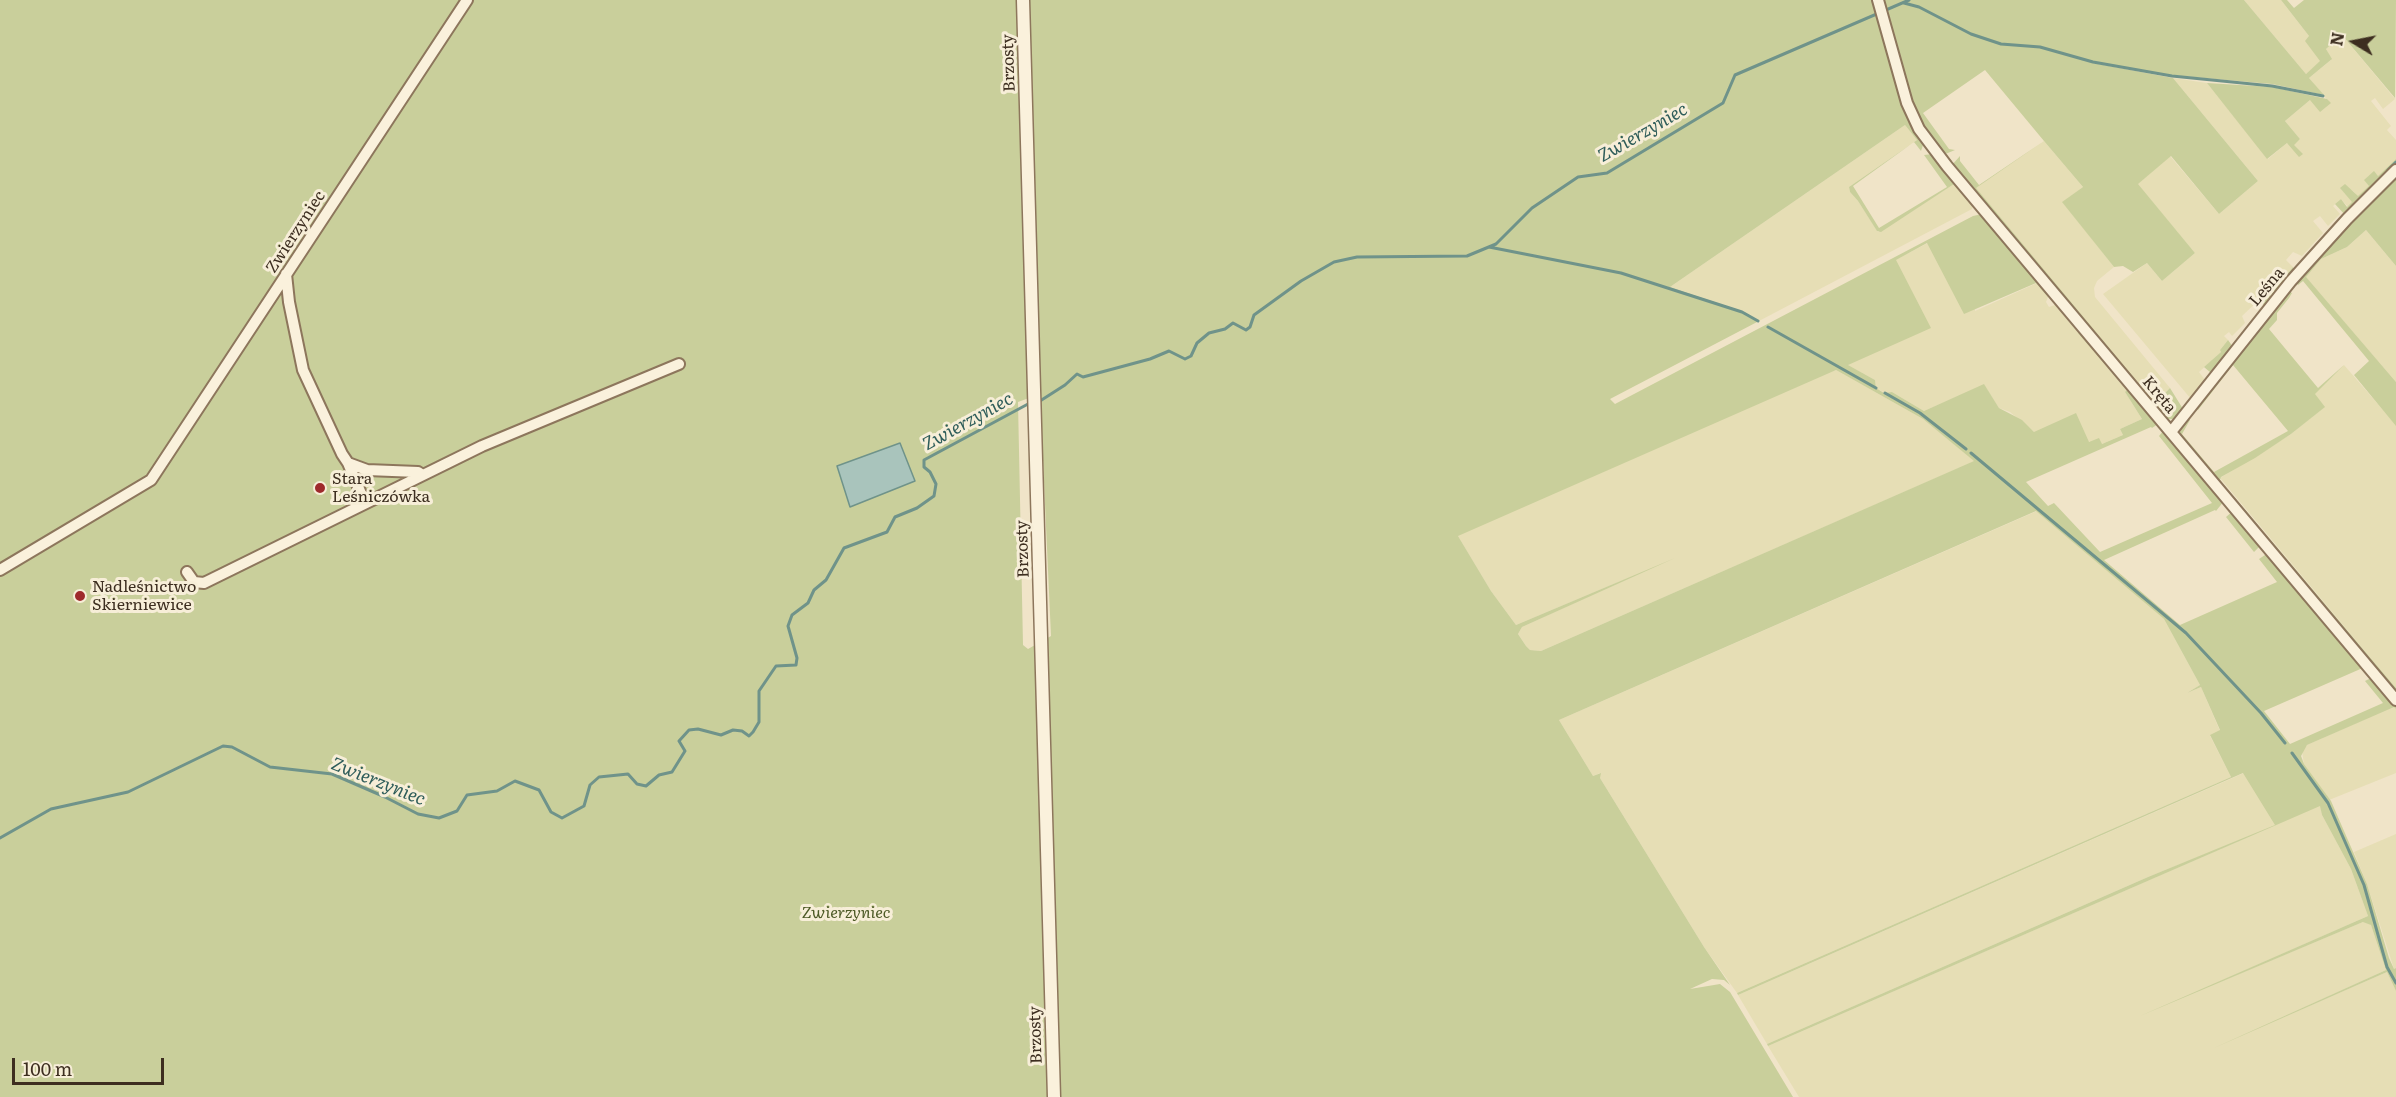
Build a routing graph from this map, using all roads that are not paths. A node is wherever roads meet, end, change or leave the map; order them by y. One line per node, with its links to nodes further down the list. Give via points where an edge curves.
1 (467, 0): 5 (street, Zwierzyniec)
2 (1023, 0): 14 (street, Brzosty)
3 (1879, 2): 7 (street, Kręta, via 1907,103 1919,129)
4 (2396, 170): 7 (street, Leśna, via 2291,281)
5 (286, 274): 8 (street, via 303,370); 11 (street, Zwierzyniec, via 151,480)
6 (680, 364): 9 (street, via 526,426)
7 (2171, 432): 13 (street, Kręta)
8 (348, 463): 9 (street, via 368,470); 10 (street)
9 (421, 474): 10 (street)
10 (365, 503): 12 (street, via 204,583 194,582)
11 (0, 570)
12 (188, 572)
13 (2396, 700)
14 (1054, 1097)

